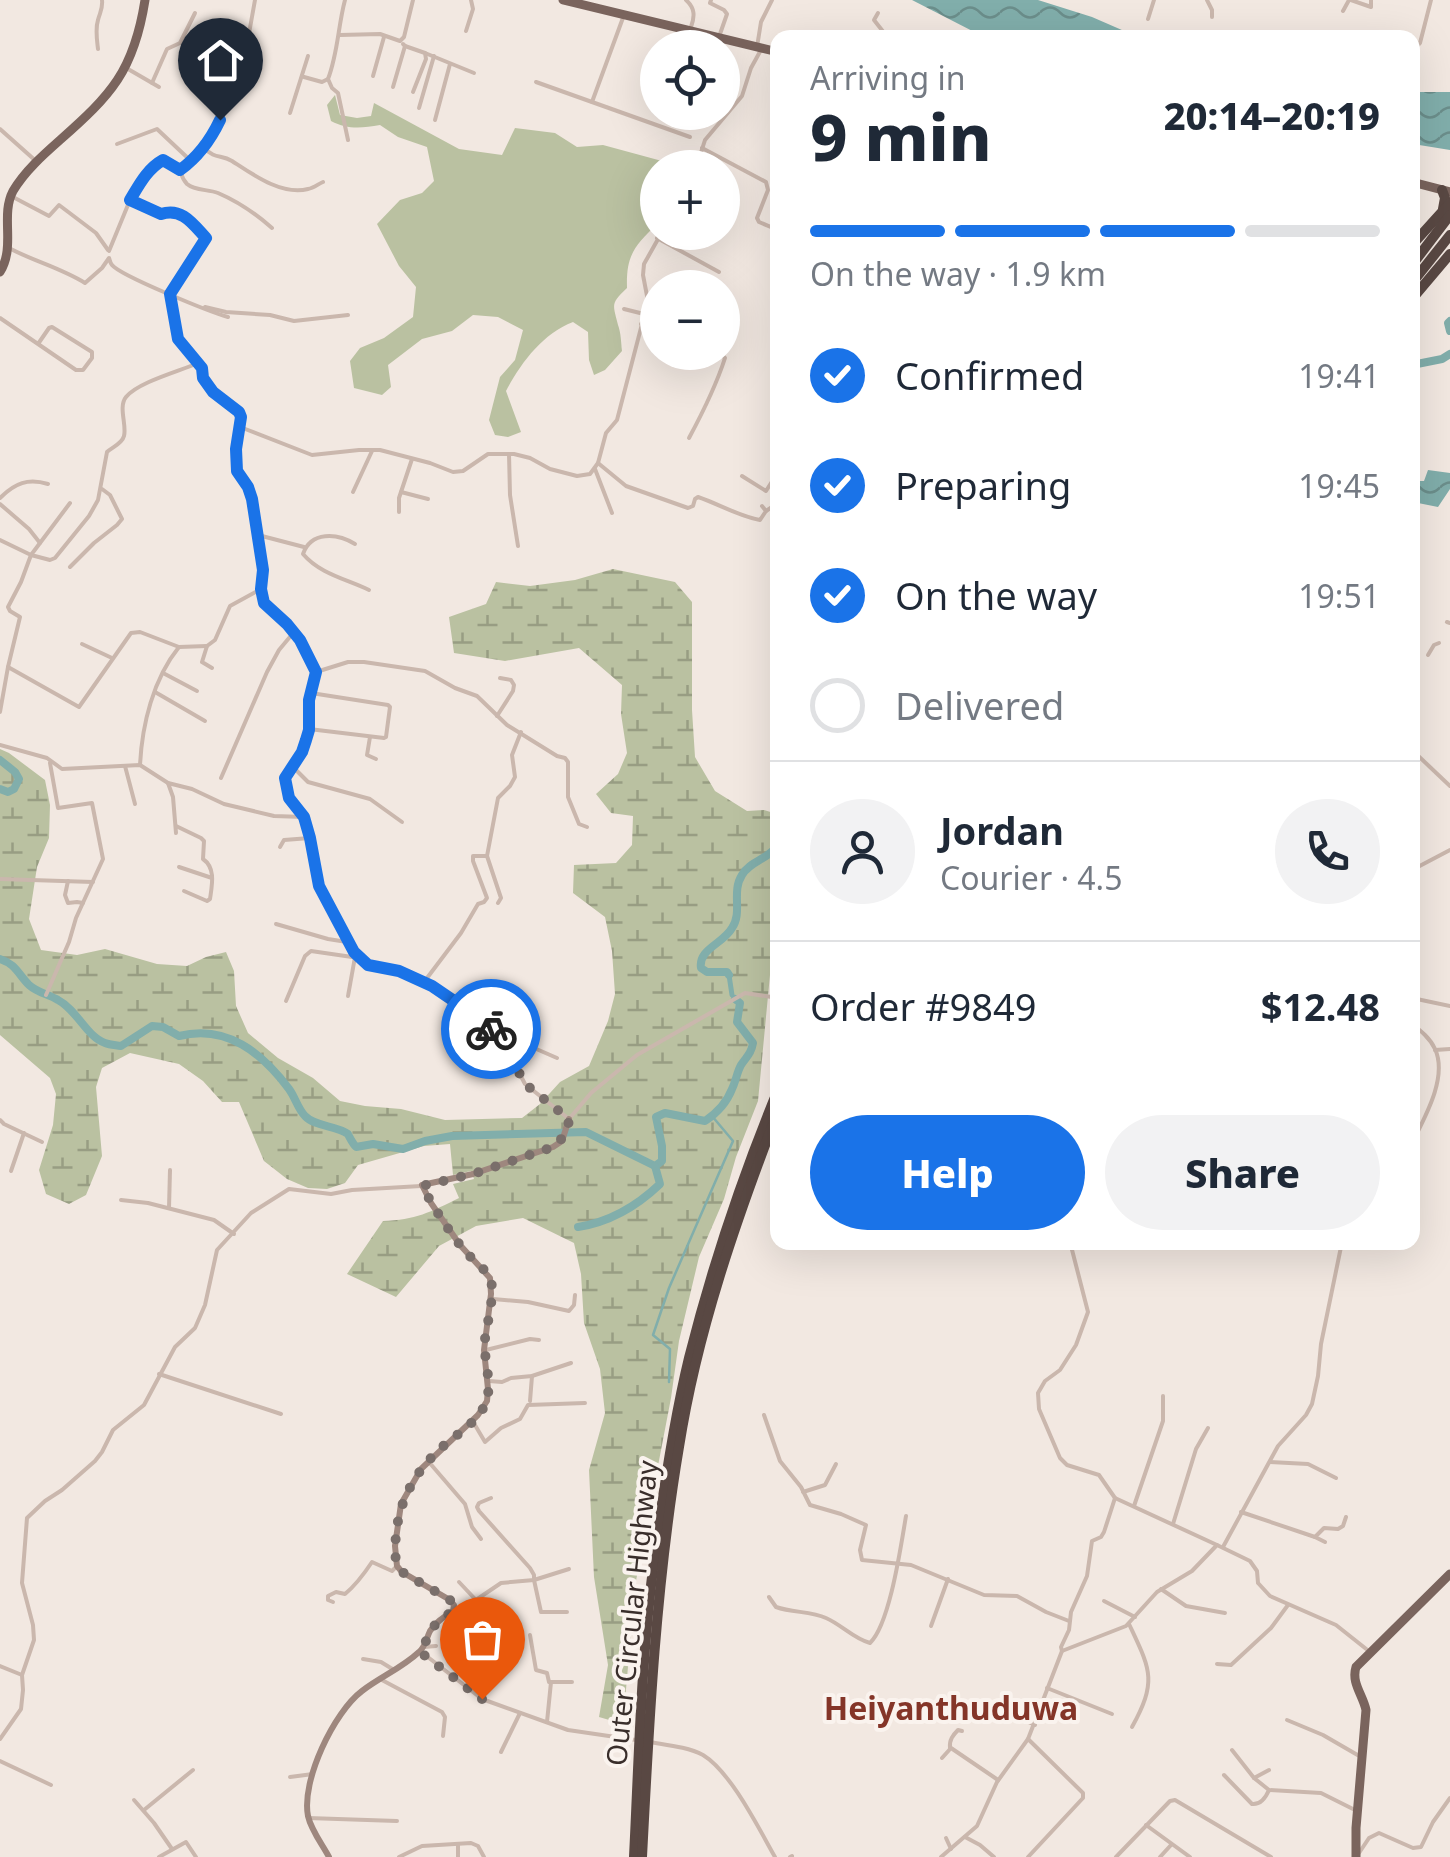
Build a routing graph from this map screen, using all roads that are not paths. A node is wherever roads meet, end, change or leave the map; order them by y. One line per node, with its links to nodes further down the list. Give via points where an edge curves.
1 (102, 0): 34 (street)
2 (145, 0): 40 (main road)
3 (255, 0): 58 (street, via 241,62)
4 (345, 0): 27 (street)
5 (413, 0): 29 (street)
6 (471, 0): 26 (street)
7 (563, 0): 19 (main road)
8 (686, 0): 23 (street, via 694,10)
9 (711, 0): 24 (street, via 727,14)
10 (772, 0): 33 (street, via 761,22)
11 (1154, 0): 21 (street)
12 (1206, 0): 20 (street)
13 (1350, 0): 14 (street, via 1371,7); 16 (street)
14 (1371, 0)
15 (1430, 0): 30 (street)
16 (1344, 10)
17 (195, 12): 46 (street)
18 (878, 13): 25 (street, via 874,20)
19 (624, 15): 22 (main road); 50 (street)
20 (1212, 17)
21 (1148, 20)
22 (686, 30)
23 (690, 30)
24 (722, 30)
25 (882, 30)
26 (466, 32)
27 (340, 35): 28 (street); 44 (street)
28 (384, 36): 29 (street); 43 (street)
29 (401, 40): 32 (street)
30 (1420, 42)
31 (740, 43): 33 (main road)
32 (405, 46): 36 (street); 48 (street)
33 (760, 48): 35 (main road); 59 (street, via 742,96)
34 (98, 49)
35 (770, 50)
36 (425, 53): 38 (street); 49 (street)
37 (308, 56): 42 (street)
38 (434, 56): 39 (street); 51 (street)
39 (450, 64): 41 (street); 53 (street)
40 (125, 68): 46 (street); 61 (main road, via 108,96)
41 (474, 73)
42 (303, 76): 44 (street); 52 (street)
43 (373, 76)
44 (328, 79): 56 (street, via 338,93)
45 (536, 82): 50 (street)
46 (152, 83): 47 (street)
47 (159, 86)
48 (393, 87)
49 (413, 92)
50 (592, 102): 55 (street)
51 (419, 108)
52 (290, 113)
53 (435, 120)
54 (0, 129): 61 (street)
55 (690, 137)
56 (348, 140)
57 (117, 144): 60 (street, via 157,129)
58 (203, 148): 60 (street); 63 (street, via 280,186 308,190)
59 (702, 148): 69 (street, via 766,182 757,218)
60 (192, 161): 62 (street)
61 (36, 162): 66 (main road)
62 (180, 170): 67 (street, via 159,162); 70 (street, via 187,184 240,203)
63 (323, 182)
64 (1420, 182): 65 (main road)
65 (1447, 190): 68 (highway)
66 (10, 196): 73 (main road); 74 (street, via 49,216 58,205)
67 (130, 200): 74 (street); 83 (street, via 186,216 206,238)
68 (1448, 209): 72 (highway); 76 (highway)
69 (770, 227)
70 (272, 228)
71 (1450, 235): 81 (highway)
72 (1420, 237)
73 (8, 248): 78 (street, via 85,283); 80 (main road)
74 (108, 250): 78 (street)
75 (679, 250): 79 (street)
76 (1420, 252)
77 (1450, 254): 82 (highway)
78 (109, 258): 83 (street)
79 (715, 270)
80 (0, 272)
81 (1420, 273)
82 (1420, 290)
83 (170, 294): 84 (street); 92 (street, via 178,339)
84 (202, 307): 87 (street, via 294,321); 88 (street)
85 (624, 309): 86 (street)
86 (640, 313)
87 (348, 316)
88 (228, 317)
89 (0, 318): 91 (street)
90 (640, 329): 99 (street, via 617,420)
91 (38, 344): 91 (street, via 52,328 92,358 76,370)
92 (198, 363): 94 (street, via 213,392 239,412); 103 (street, via 126,397 124,436 107,452)
93 (721, 370): 95 (street)
94 (240, 427): 96 (street, via 312,455); 112 (street, via 237,471 248,487)
95 (689, 438)
96 (372, 450): 98 (street); 104 (street)
97 (509, 454): 98 (street, via 488,454 462,472); 99 (street, via 577,476); 116 (street)
98 (412, 459): 105 (street)
99 (597, 466): 109 (street, via 626,486 688,508 698,498 760,520); 111 (street)
100 (742, 476): 102 (street, via 766,491)
101 (48, 484): 107 (street, via 17,484)
102 (770, 485)
103 (102, 489): 118 (street, via 56,558); 119 (street, via 122,519)
104 (353, 492)
105 (401, 492): 106 (street); 110 (street)
106 (428, 499)
107 (0, 501): 114 (street)
108 (70, 503): 114 (street)
109 (770, 506)
110 (399, 512)
111 (612, 513)
112 (258, 535): 117 (street); 120 (street)
113 (0, 540): 118 (street)
114 (40, 542): 118 (street)
115 (355, 544): 117 (street, via 330,535)
116 (518, 546)
117 (304, 547): 121 (street, via 309,561)
118 (30, 556): 129 (street, via 8,607 20,617)
119 (70, 567)
120 (261, 589): 122 (street, via 264,603); 125 (street, via 230,606)
121 (368, 590)
122 (294, 632): 131 (street); 150 (street, via 266,672)
123 (82, 644): 128 (street)
124 (1439, 644): 127 (street)
125 (208, 646): 126 (street); 130 (street, via 202,664)
126 (179, 647): 128 (street, via 134,631); 132 (street)
127 (1428, 655)
128 (112, 658): 129 (street, via 79,706)
129 (8, 667): 137 (street)
130 (212, 668)
131 (316, 672): 136 (street); 138 (street, via 348,662 425,671 476,696)
132 (163, 673): 134 (street); 135 (street)
133 (500, 678): 138 (street, via 514,684)
134 (197, 691)
135 (155, 692): 139 (street); 147 (street)
136 (311, 693): 140 (street); 142 (street, via 388,704 386,737)
137 (0, 712)
138 (497, 716): 141 (street)
139 (205, 721)
140 (309, 730): 142 (street); 149 (street)
141 (521, 732): 156 (street, via 566,758 568,798 579,824); 160 (street, via 512,755 514,777 498,798)
142 (370, 737): 145 (street, via 366,755)
143 (0, 745): 146 (street)
144 (1420, 758): 152 (street)
145 (376, 759)
146 (50, 761): 148 (street, via 62,768); 166 (street, via 58,808 92,803 103,859)
147 (140, 765): 148 (street); 151 (street)
148 (126, 766): 153 (street)
149 (292, 766): 154 (street, via 285,778 289,798); 155 (street, via 308,782 370,799)
150 (221, 778)
151 (168, 782): 154 (street, via 224,804); 164 (street, via 176,830 201,838)
152 (1450, 786)
153 (135, 804)
154 (304, 817): 157 (street)
155 (402, 822)
156 (587, 827)
157 (310, 838): 158 (street, via 284,840); 171 (street, via 319,886)
158 (280, 848)
159 (1450, 850): 161 (street)
160 (487, 856): 168 (street); 173 (street, via 473,856 487,898)
161 (1420, 864)
162 (179, 867): 164 (street)
163 (0, 878): 165 (street)
164 (212, 878): 167 (street, via 207,901)
165 (68, 881): 166 (street); 169 (street, via 68,903)
166 (93, 882): 169 (street)
167 (184, 891)
168 (498, 903)
169 (82, 904): 174 (street)
170 (276, 924): 171 (street)
171 (347, 942): 172 (street)
172 (357, 957): 173 (street); 175 (street); 178 (street, via 311,951)
173 (424, 982): 183 (street, via 479,1018)
174 (46, 995)
175 (348, 996)
176 (770, 997): 186 (street, via 744,993 637,1055 590,1092)
177 (1420, 1000): 179 (street)
178 (286, 1001)
179 (1450, 1006)
180 (1420, 1032): 182 (street)
181 (1450, 1049): 182 (street)
182 (1436, 1050): 188 (street, via 1440,1071)
183 (508, 1051): 184 (street, via 518,1041); 186 (street, via 525,1084)
184 (557, 1058)
185 (770, 1112): 311 (highway, Outer Circular Highway, via 718,1255 672,1443 644,1668)
186 (569, 1121): 195 (street, via 553,1147)
187 (2, 1122): 189 (street); 191 (street)
188 (1420, 1122)
189 (24, 1133): 192 (street); 193 (street)
190 (770, 1134): 312 (highway, Outer Circular Highway, via 726,1258 679,1444 653,1651)
191 (0, 1136)
192 (42, 1142)
193 (12, 1170)
194 (170, 1170): 197 (street)
195 (422, 1186): 198 (street, via 331,1194 289,1189 250,1213); 202 (street, via 490,1278)
196 (121, 1200): 197 (street)
197 (169, 1208): 198 (street, via 214,1220)
198 (234, 1234): 206 (street, via 217,1250 196,1328 174,1347)
199 (1072, 1250): 222 (street, via 1088,1312 1076,1346 1038,1392 1039,1410 1060,1458 1099,1475)
200 (1340, 1250): 217 (street, via 1312,1404)
201 (575, 1295): 202 (street, via 568,1310)
202 (490, 1298): 204 (street)
203 (540, 1340): 204 (street)
204 (484, 1350): 208 (street)
205 (570, 1363): 207 (street)
206 (160, 1374): 212 (street); 261 (street, via 144,1406 113,1430 95,1461 27,1518 22,1583 34,1631)
207 (532, 1376): 208 (street); 211 (street)
208 (487, 1381): 214 (street, via 486,1402)
209 (1163, 1396): 223 (street, via 1163,1421)
210 (585, 1402): 211 (street)
211 (530, 1404): 214 (street, via 486,1442)
212 (281, 1414)
213 (764, 1415): 220 (street, via 780,1461)
214 (472, 1420): 216 (street)
215 (1208, 1428): 227 (street)
216 (428, 1461): 229 (street, via 466,1504); 233 (street, via 401,1504)
217 (1270, 1462): 219 (street, via 1308,1464); 224 (street)
218 (836, 1464): 220 (street, via 825,1485)
219 (1336, 1478)
220 (804, 1492): 232 (street, via 810,1505 866,1525 862,1560)
221 (491, 1498): 237 (street, via 477,1507)
222 (1115, 1498): 223 (street); 249 (street, via 1102,1536 1092,1541)
223 (1134, 1506): 227 (street)
224 (1241, 1512): 228 (street); 231 (street)
225 (906, 1516): 232 (street)
226 (1346, 1518): 228 (street, via 1338,1529)
227 (1173, 1524): 231 (street)
228 (1314, 1536): 230 (street)
229 (481, 1538)
230 (1325, 1542)
231 (1220, 1546): 239 (street); 244 (street, via 1250,1561 1261,1588)
232 (898, 1564): 236 (street); 240 (street, via 870,1643 822,1616 776,1607)
233 (397, 1566): 243 (street, via 392,1571 372,1562 345,1594 328,1596); 245 (street, via 450,1600)
234 (568, 1569): 237 (street)
235 (1450, 1574): 256 (main road)
236 (948, 1579): 249 (street, via 984,1595 1017,1596); 251 (street)
237 (534, 1580): 241 (street, via 506,1582); 246 (street, via 541,1612)
238 (459, 1582): 241 (street)
239 (1161, 1589): 247 (street, via 1186,1606); 248 (street)
240 (769, 1597)
241 (476, 1600): 245 (street)
242 (1104, 1601): 248 (street)
243 (333, 1602)
244 (1288, 1604): 256 (street, via 1336,1625); 258 (street, via 1230,1666)
245 (453, 1611): 254 (street, via 436,1623)
246 (567, 1612)
247 (1224, 1613)
248 (1136, 1617): 250 (street)
249 (1069, 1620): 255 (street)
250 (1129, 1624): 255 (street); 272 (street, via 1149,1668 1144,1705)
251 (931, 1626)
252 (530, 1635): 263 (street, via 536,1670)
253 (436, 1646): 254 (street)
254 (422, 1649): 260 (street); 267 (street, via 482,1699)
255 (1062, 1651): 265 (street)
256 (1370, 1652): 281 (main road, via 1354,1674 1366,1710)
257 (364, 1659): 260 (street)
258 (1217, 1664)
259 (0, 1666): 261 (street)
260 (394, 1670): 262 (street)
261 (22, 1675): 275 (street, via 21,1709)
262 (380, 1679): 274 (street, via 442,1712); 285 (street, via 345,1708)
263 (551, 1682): 264 (street); 270 (street)
264 (572, 1682)
265 (1047, 1688): 268 (street); 271 (street)
266 (987, 1703): 271 (street)
267 (520, 1713): 270 (street); 279 (street)
268 (1112, 1714)
269 (1287, 1720): 281 (street)
270 (547, 1724): 313 (street, via 704,1756 742,1800)
271 (1035, 1725): 276 (street)
272 (1132, 1726)
273 (962, 1731): 277 (street)
274 (443, 1736)
275 (0, 1739)
276 (1028, 1739): 289 (street); 316 (street, via 1083,1798)
277 (950, 1748): 280 (street); 289 (street)
278 (1232, 1750): 288 (street)
279 (502, 1752)
280 (942, 1758)
281 (1361, 1758): 295 (main road)
282 (0, 1762): 290 (street)
283 (192, 1770): 294 (street)
284 (1269, 1770): 288 (street)
285 (313, 1774): 287 (street); 296 (street)
286 (1224, 1775): 291 (street, via 1252,1804)
287 (290, 1776)
288 (1254, 1778): 291 (street)
289 (998, 1780): 299 (street)
290 (51, 1785)
291 (1269, 1790): 295 (street, via 1321,1793)
292 (1450, 1798): 321 (street, via 1422,1847 1374,1834)
293 (134, 1800): 294 (street)
294 (144, 1810): 304 (street)
295 (1358, 1812): 321 (main road)
296 (308, 1818): 297 (street); 307 (street)
297 (396, 1821)
298 (1146, 1825): 301 (street); 317 (street); 320 (street, via 1175,1800)
299 (965, 1837): 303 (street); 315 (street)
300 (946, 1838): 303 (street)
301 (1171, 1844): 318 (street); 319 (street)
302 (458, 1845): 308 (street, via 422,1846); 309 (street); 310 (street, via 475,1844)
303 (951, 1848): 314 (street)
304 (172, 1849): 305 (street); 306 (street, via 186,1842)
305 (158, 1857)
306 (196, 1857)
307 (330, 1857)
308 (399, 1857)
309 (458, 1857)
310 (484, 1857)
311 (634, 1857)
312 (642, 1857)
313 (775, 1857)
314 (941, 1857)
315 (994, 1857)
316 (1028, 1857)
317 (1116, 1857)
318 (1160, 1857)
319 (1190, 1857)
320 (1272, 1857)
321 (1356, 1857)

